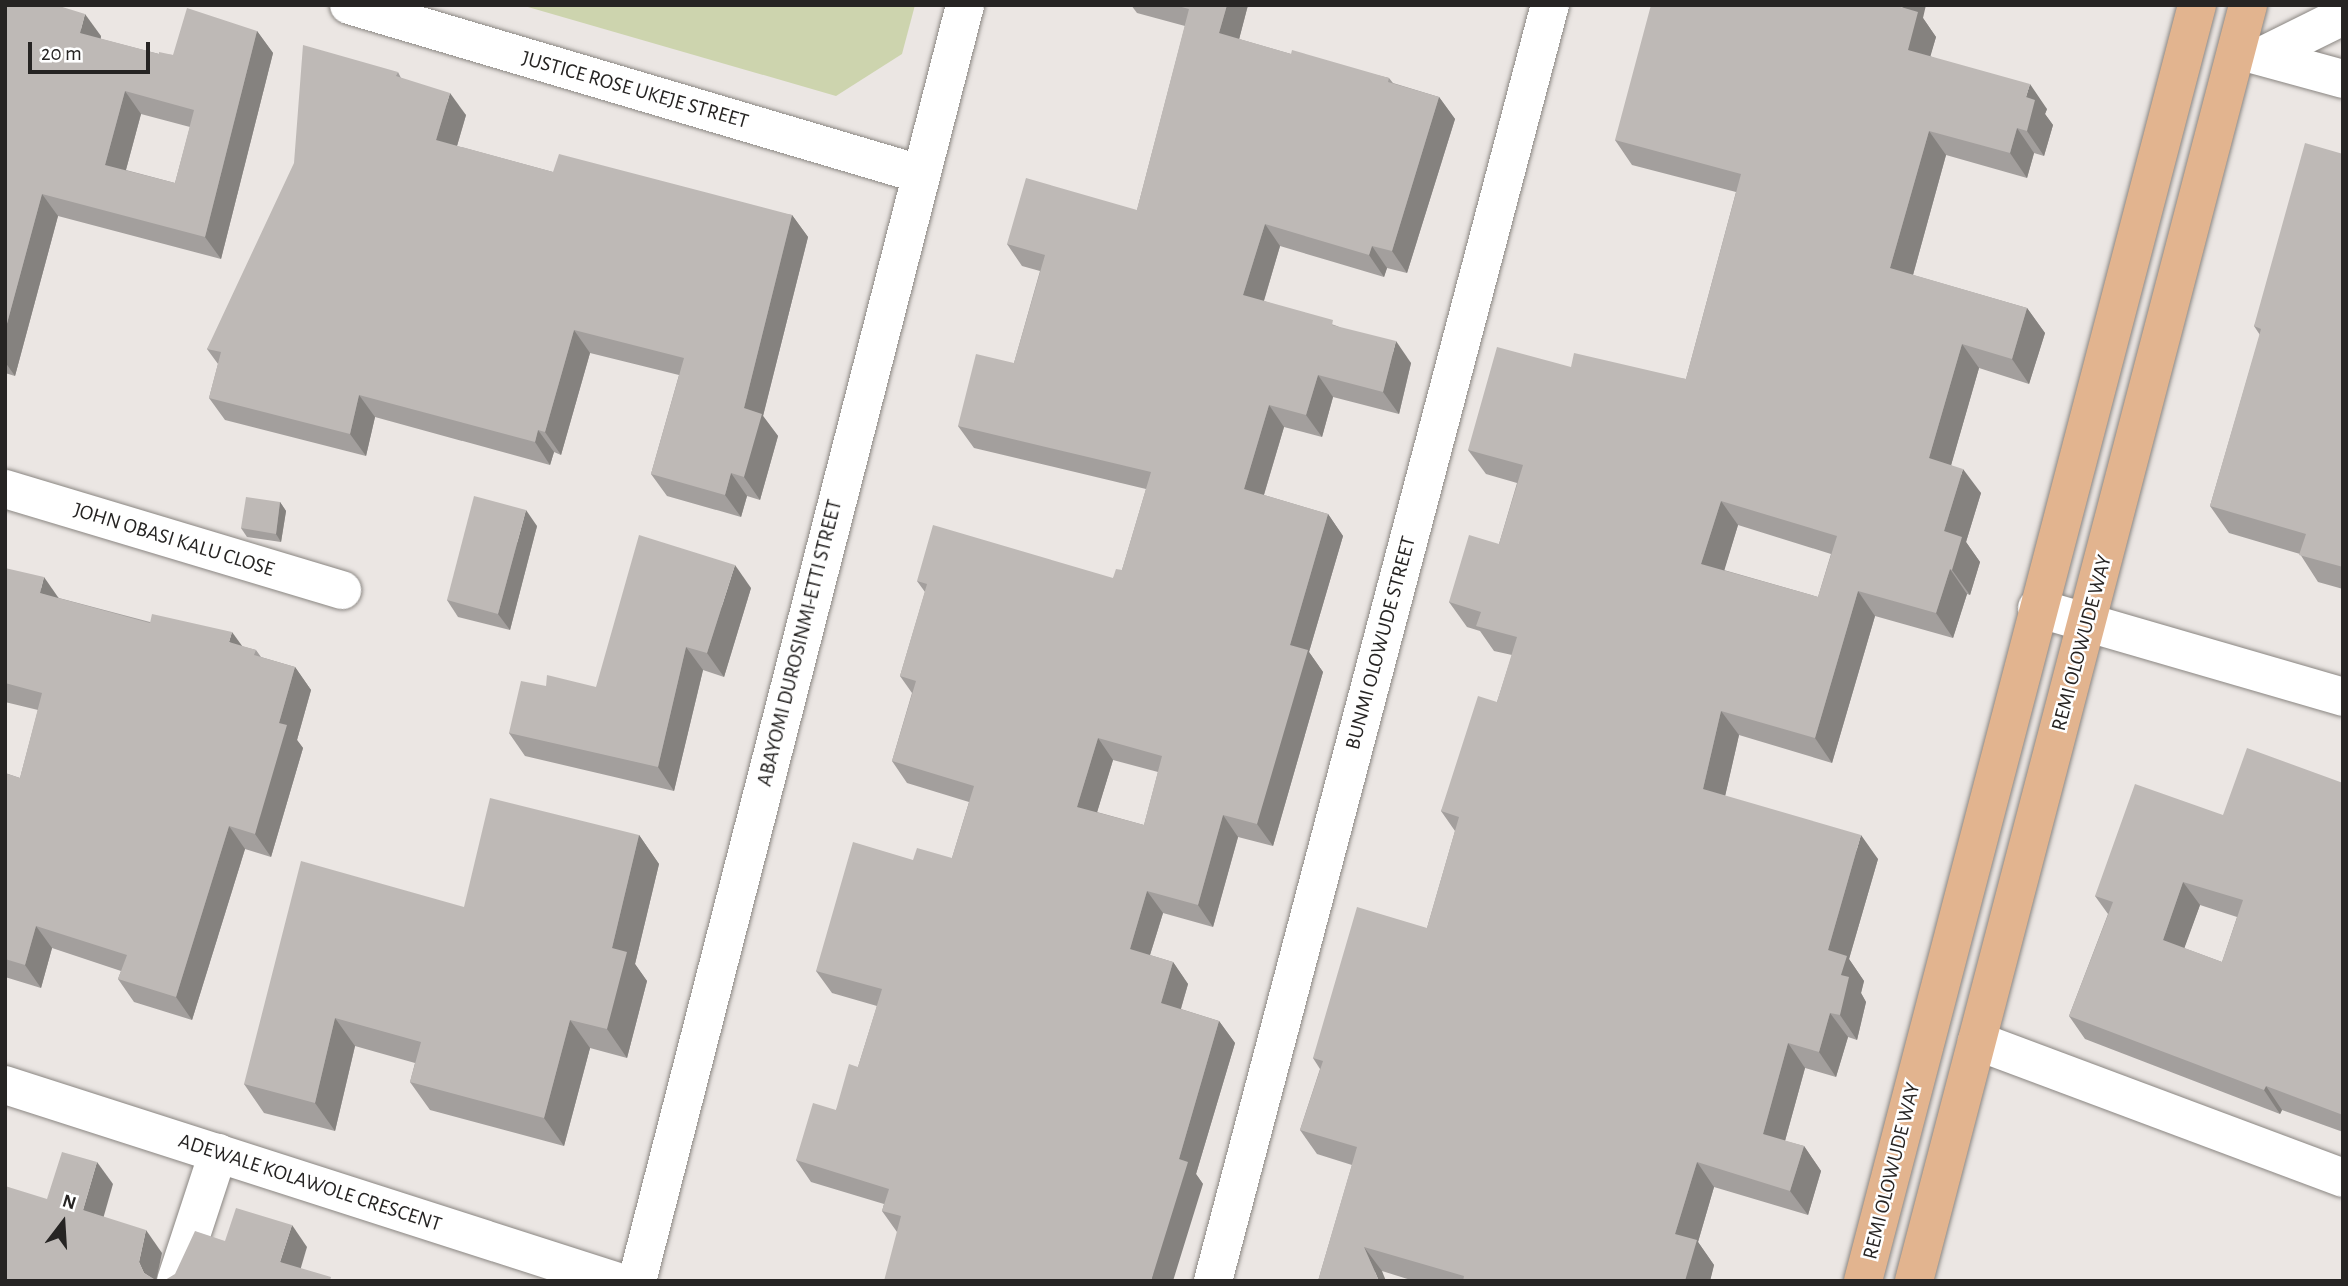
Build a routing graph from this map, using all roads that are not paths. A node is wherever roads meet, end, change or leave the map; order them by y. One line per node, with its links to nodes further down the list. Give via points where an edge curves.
1 (349, 5): 9 (street, JUSTICE ROSE UKEJE STREET)
2 (965, 5): 9 (street, ABAYOMI DUROSINMI-ETTI STREET)
3 (1550, 5): 22 (street, BUNMI OLOWUDE STREET)
4 (2197, 5): 12 (main road, REMI OLOWUDE WAY)
5 (2248, 5): 7 (main road, REMI OLOWUDE WAY)
6 (2343, 16): 7 (street)
7 (2250, 53): 8 (street); 13 (main road, REMI OLOWUDE WAY)
8 (2343, 79)
9 (920, 174): 21 (street, ABAYOMI DUROSINMI-ETTI STREET)
10 (5, 489): 11 (street, JOHN OBASI KALU CLOSE)
11 (342, 590)
12 (2037, 608): 13 (street); 23 (main road, REMI OLOWUDE WAY)
13 (2087, 623): 14 (street); 15 (main road, REMI OLOWUDE WAY)
14 (2343, 697)
15 (1977, 1041): 18 (street); 24 (main road, REMI OLOWUDE WAY)
16 (5, 1085): 17 (street, ADEWALE KOLAWOLE CRESCENT)
17 (218, 1153): 19 (street); 20 (street, ADEWALE KOLAWOLE CRESCENT)
18 (2343, 1178)
19 (176, 1281)
20 (615, 1281)
21 (637, 1281)
22 (1213, 1281)
23 (1863, 1281)
24 (1914, 1281)

